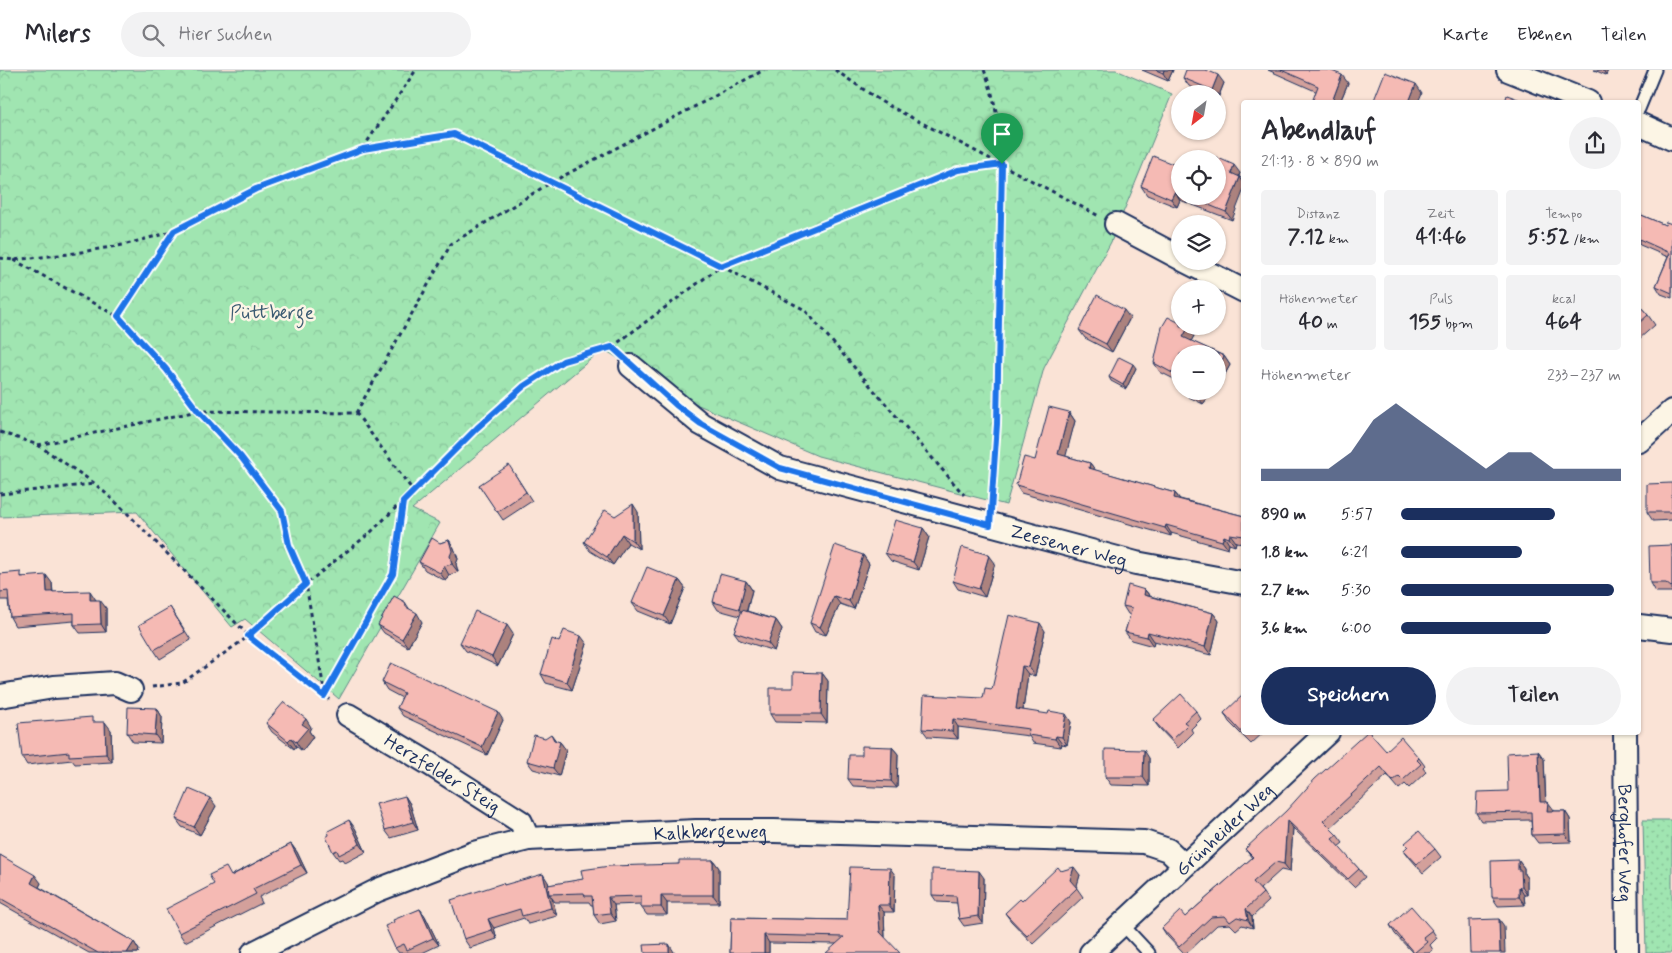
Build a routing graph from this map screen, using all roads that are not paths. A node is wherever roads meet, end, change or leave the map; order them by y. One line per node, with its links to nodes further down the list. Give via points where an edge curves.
1 (1508, 70): 3 (street)
2 (1654, 70): 4 (lane)
3 (1583, 100)
4 (1641, 103)
5 (1641, 125): 6 (street)
6 (1672, 139)
7 (1116, 224): 8 (street)
8 (1171, 253)
9 (1203, 270): 10 (street)
10 (1241, 289)
11 (631, 366): 14 (street, Zeesener Weg, via 701,424 780,468 1136,563)
12 (1672, 410): 13 (street)
13 (1641, 439)
14 (1241, 582)
15 (1641, 626): 16 (street)
16 (1672, 630)
17 (131, 690): 18 (street, via 115,683 54,687)
18 (0, 696)
19 (348, 715): 22 (street, Herzfelder Steig, via 521,822)
20 (1325, 735): 23 (street, Grünheider Weg)
21 (1625, 735): 28 (street, Berghofer Weg)
22 (528, 839): 23 (street, Kalkbergeweg, via 774,831 1144,842 1168,850); 25 (street, Kalkbergeweg, via 474,853 378,890)
23 (1184, 865): 24 (street, Grünheider Weg)
24 (1122, 924): 26 (street, Grünheider Weg); 27 (lane)
25 (253, 953)
26 (1091, 953)
27 (1149, 953)
28 (1627, 953)

